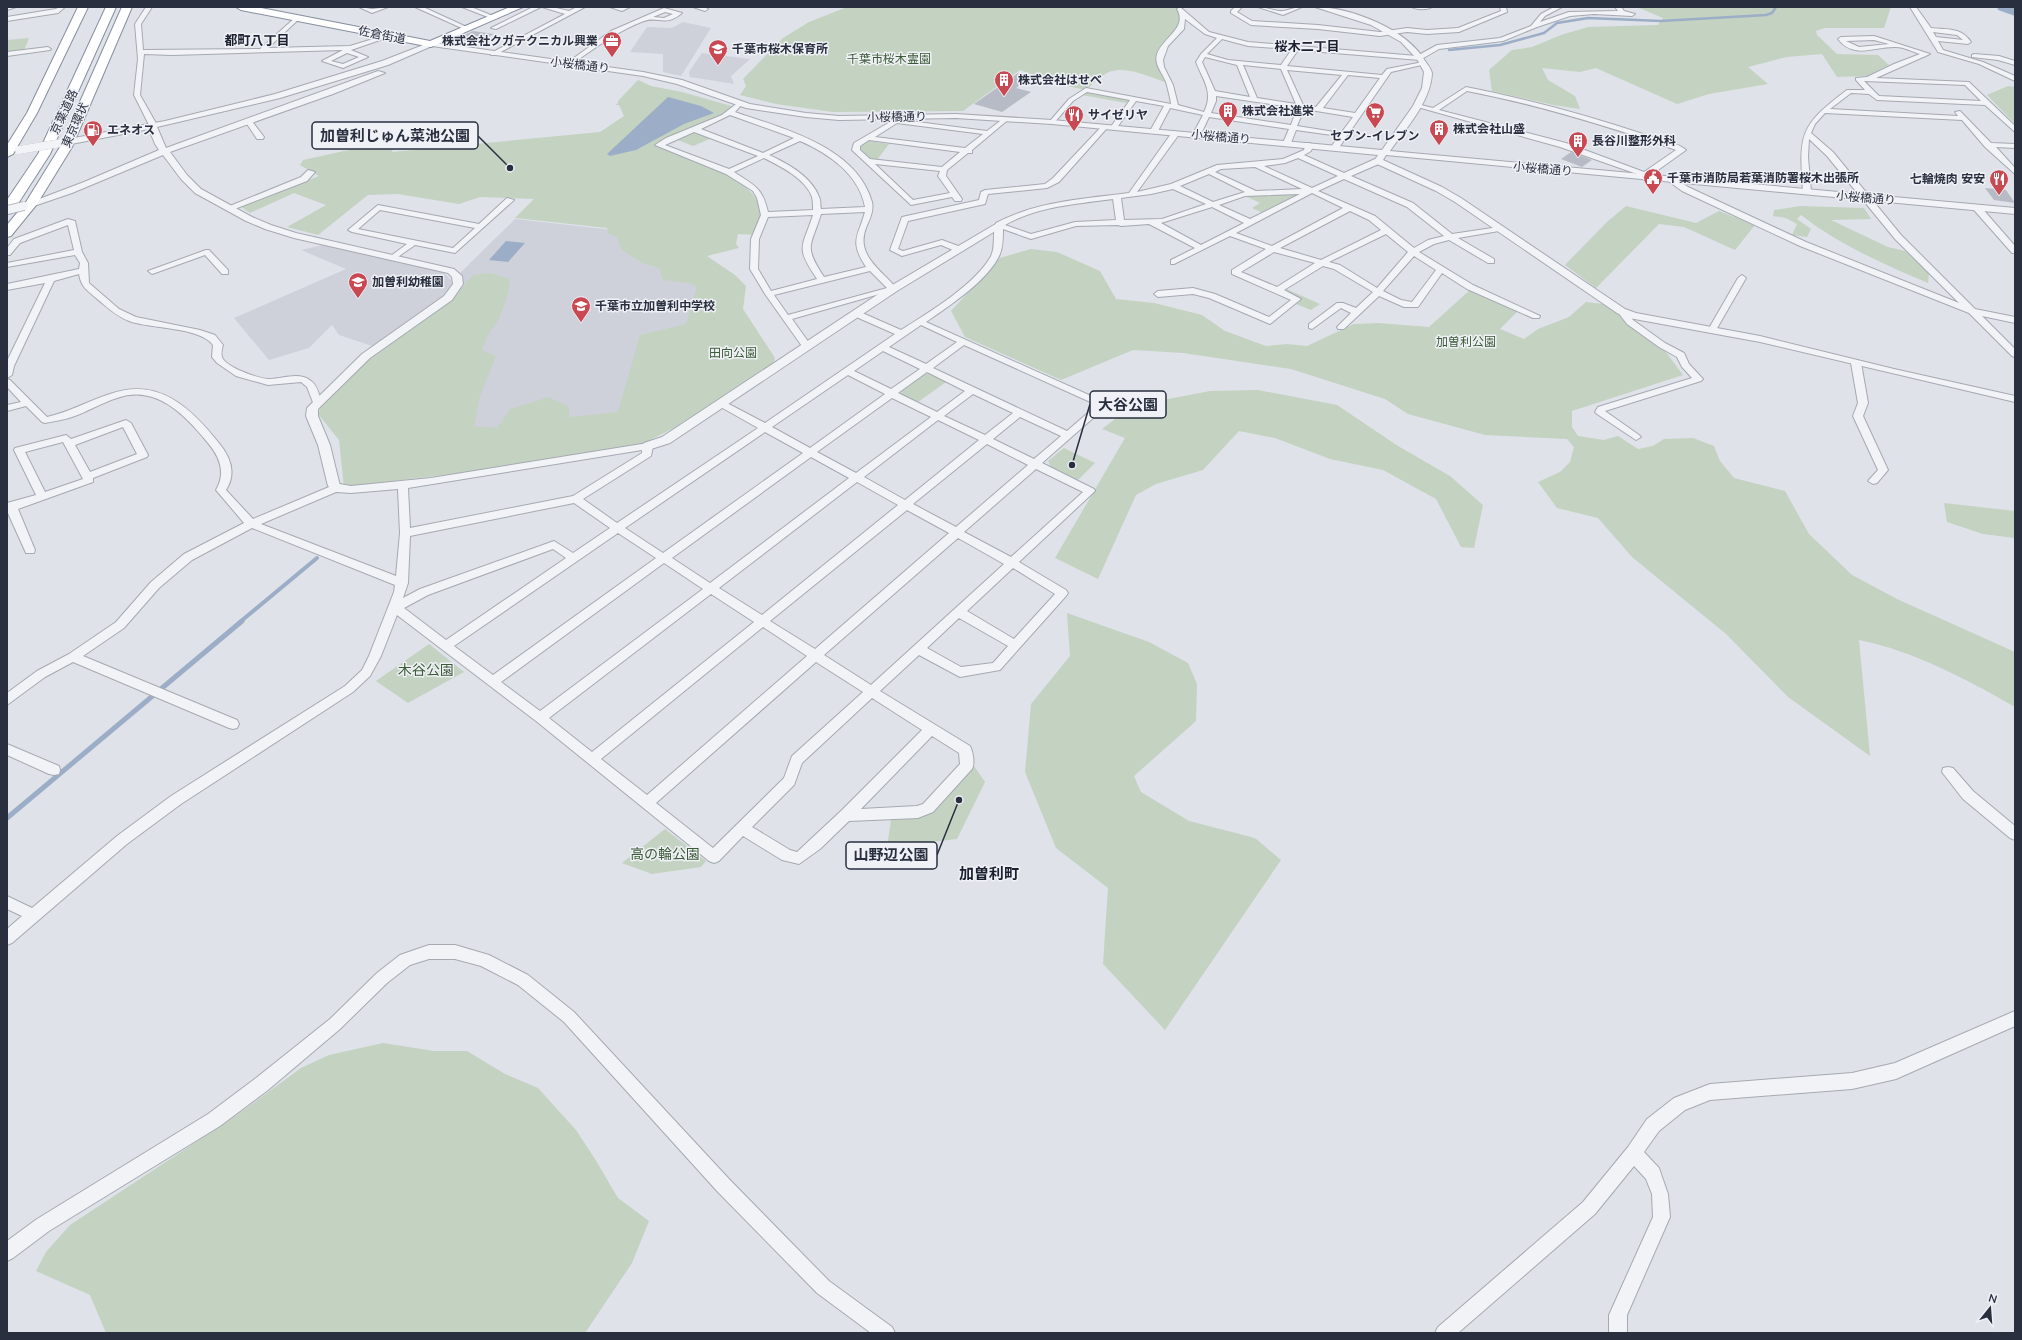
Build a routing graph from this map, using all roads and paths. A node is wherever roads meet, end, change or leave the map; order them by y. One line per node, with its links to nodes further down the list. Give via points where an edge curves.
1 (13, 7): 30 (street)
2 (28, 7): 39 (street)
3 (62, 7): 39 (street, via 58,11)
4 (83, 7): 125 (highway)
5 (99, 7): 43 (highway)
6 (111, 7): 157 (highway, 京葉道路, via 44,154)
7 (127, 7): 116 (highway, 東京環状)
8 (149, 7): 59 (street, via 138,24)
9 (241, 7): 40 (highway, 佐倉街道)
10 (362, 7): 11 (street, via 372,11)
11 (385, 7)
12 (418, 7): 46 (street)
13 (465, 7): 44 (street)
14 (538, 7): 44 (street)
15 (545, 7): 34 (street)
16 (582, 7): 34 (street)
17 (613, 7): 32 (street)
18 (696, 7): 33 (street)
19 (1178, 7): 36 (street)
20 (1240, 7): 48 (street, via 1233,12 1251,23 1380,34)
21 (1261, 7): 22 (street, via 1283,13)
22 (1299, 7)
23 (1318, 7): 48 (street, via 1374,23)
24 (1415, 7): 25 (street)
25 (1429, 7)
26 (1503, 7): 48 (street, via 1504,12 1459,30)
27 (1560, 7): 45 (street, via 1543,15)
28 (1616, 7): 35 (street)
29 (1913, 7): 47 (street)
30 (7, 8)
31 (514, 8): 44 (highway)
32 (625, 8): 38 (street)
33 (705, 9)
34 (570, 13): 61 (street)
35 (1622, 13): 37 (street); 45 (street, via 1569,14)
36 (1183, 14): 50 (street, via 1207,33); 85 (street, via 1181,29 1168,39 1159,58 1160,67 1170,84)
37 (1632, 14)
38 (608, 15)
39 (25, 16): 42 (street)
40 (298, 18): 49 (highway, 佐倉街道); 57 (street)
41 (646, 18): 69 (street, via 613,32)
42 (7, 19)
43 (92, 20)
44 (495, 23): 46 (highway)
45 (1533, 27): 65 (street, via 1501,40 1437,47)
46 (468, 29): 52 (highway)
47 (1928, 30): 51 (street); 51 (street, via 1958,33 1968,42)
48 (1391, 32): 65 (street, via 1404,40)
49 (386, 36): 52 (highway, 佐倉街道); 56 (street)
50 (1221, 37): 54 (street, via 1248,44); 63 (street)
51 (1934, 40): 58 (street)
52 (431, 44): 61 (street, 小桜橋通り); 66 (street)
53 (1897, 45): 53 (street, via 1874,38 1841,39 1852,48 1861,49); 62 (street)
54 (1296, 48): 65 (street); 70 (street)
55 (48, 49): 60 (street)
56 (348, 50): 56 (street, via 340,54 325,61 343,66 365,57); 57 (street)
57 (261, 51): 59 (street, via 172,54)
58 (1940, 51): 62 (street); 64 (street)
59 (140, 52): 100 (street, via 137,95)
60 (7, 54)
61 (493, 54): 69 (street, 小桜橋通り)
62 (1926, 54): 74 (street)
63 (1203, 55): 67 (street); 76 (street, via 1199,62)
64 (1963, 57): 68 (street, via 1999,58); 73 (street)
65 (1421, 60): 72 (street, via 1389,70); 87 (street, via 1428,72 1426,88)
66 (385, 63): 98 (street, via 391,67 390,69); 100 (street, via 276,96)
67 (1239, 63): 70 (street); 80 (street)
68 (2015, 63)
69 (570, 64): 83 (street, 小桜橋通り, via 614,69 679,82)
70 (1282, 67): 71 (street); 88 (street)
71 (1347, 73): 72 (street); 89 (street)
72 (1385, 76): 94 (street)
73 (2013, 77)
74 (1869, 79): 75 (street, via 1858,79); 84 (street, via 1967,83)
75 (1870, 92): 81 (street, via 1877,98); 91 (street, via 1849,91)
76 (1212, 94): 80 (street); 93 (street, via 1213,101)
77 (1076, 97): 78 (street); 79 (street, via 1086,90); 99 (street)
78 (1084, 98)
79 (1136, 98): 85 (street); 86 (street)
80 (1255, 100): 88 (street)
81 (1947, 101): 84 (street); 95 (street)
82 (1107, 102): 86 (street)
83 (740, 103): 92 (street); 96 (street, 小桜橋通り, via 806,115)
84 (1988, 104): 105 (street)
85 (1172, 105): 93 (street); 106 (street)
86 (1130, 106): 103 (street)
87 (1417, 106): 90 (street); 124 (street)
88 (1301, 107): 89 (street); 102 (street)
89 (1318, 109): 94 (street)
90 (1434, 110): 138 (street, via 1563,145 1640,172); 138 (street, via 1466,88 1547,107 1682,150)
91 (1824, 111): 95 (street); 109 (street, via 1811,125)
92 (731, 114): 104 (street); 115 (street)
93 (1206, 114): 102 (street); 110 (street)
94 (1356, 115): 112 (street)
95 (1963, 118): 119 (street)
96 (899, 119): 97 (street, 小桜橋通り, via 956,116); 107 (street); 114 (street)
97 (1006, 119): 99 (street, 小桜橋通り); 107 (street)
98 (249, 121): 113 (street); 123 (street)
99 (1052, 122): 101 (street, 小桜橋通り)
100 (153, 125): 116 (street); 123 (street, via 159,144)
101 (1104, 127): 103 (street, 小桜橋通り); 146 (street, via 1056,180)
102 (1293, 127): 112 (street); 117 (street)
103 (1114, 128): 106 (street, 小桜橋通り)
104 (694, 129): 126 (street); 135 (street, via 671,137 659,145)
105 (2015, 130)
106 (1154, 131): 108 (street, 小桜橋通り)
107 (990, 132): 122 (street)
108 (1176, 133): 110 (street, 小桜橋通り); 145 (street)
109 (1808, 133): 142 (street, via 1805,151); 148 (street, via 1830,154)
110 (1197, 134): 117 (street, 小桜橋通り)
111 (37, 135): 125 (highway, 京葉道路)
112 (1343, 135): 121 (street)
113 (260, 137)
114 (867, 138): 122 (street); 128 (street, via 857,145 856,150)
115 (798, 139): 126 (street); 156 (street, via 831,153 864,191)
116 (65, 142): 125 (street, bridge); 151 (highway, 東京環状)
117 (1287, 143): 118 (street, 小桜橋通り)
118 (1309, 145): 121 (street, 小桜橋通り); 127 (street, via 1307,151)
119 (1988, 145): 120 (street); 131 (street)
120 (2015, 146)
121 (1334, 147): 124 (street, 小桜橋通り)
122 (969, 150): 132 (street)
123 (165, 152): 151 (street, via 80,189); 153 (street, via 198,191)
124 (1384, 153): 129 (street); 138 (street, 小桜橋通り)
125 (13, 154)
126 (765, 155): 135 (street); 159 (street, via 789,168 810,189 817,201)
127 (1297, 155): 130 (street, via 1285,161); 137 (street)
128 (868, 161): 132 (street); 144 (street, via 911,203)
129 (1378, 162): 137 (street); 166 (street, via 1439,189)
130 (1256, 165): 133 (street, via 1220,167); 141 (street)
131 (2011, 165): 136 (street)
132 (944, 170): 144 (street, via 942,176)
133 (1208, 171): 140 (street); 143 (street)
134 (311, 172): 153 (street, via 304,179)
135 (730, 172): 160 (street, via 756,190)
136 (2015, 172)
137 (1343, 176): 141 (street); 170 (street, via 1410,205)
138 (1643, 177): 139 (street, 小桜橋通り)
139 (1671, 180): 142 (street, 小桜橋通り); 201 (street, via 1803,244)
140 (1174, 186): 145 (street); 150 (street)
141 (1310, 191): 143 (street); 154 (street); 162 (street)
142 (1807, 192): 148 (street, 小桜橋通り)
143 (1254, 193): 150 (street)
144 (954, 194): 152 (street)
145 (1131, 195): 147 (street)
146 (1050, 196): 147 (street); 152 (street, via 985,192 982,202); 164 (street)
147 (1117, 197): 163 (street)
148 (1866, 198): 155 (street, 小桜橋通り); 201 (street, via 1898,237)
149 (510, 200): 165 (street)
150 (1213, 204): 161 (street, via 1163,221); 162 (street)
151 (28, 205): 157 (street, bridge); 168 (highway, 東京環状)
152 (962, 205): 175 (street, via 925,217 905,219 894,250 902,254 942,242)
153 (229, 208): 181 (street, via 280,231)
154 (1349, 208): 167 (street, via 1372,218); 176 (street)
155 (1977, 208): 158 (street, 小桜橋通り); 171 (street)
156 (869, 209): 159 (street); 186 (street, via 860,235 860,247)
157 (7, 210)
158 (2015, 211)
159 (818, 212): 160 (street); 193 (street, via 807,240 806,251)
160 (765, 215): 198 (street, via 755,239 753,257 754,269)
161 (1152, 222): 163 (street); 174 (street)
162 (1249, 222): 169 (street)
163 (1121, 224): 164 (street, via 1075,224 1032,237)
164 (999, 225): 175 (street); 207 (street, via 996,255 986,268 950,302)
165 (481, 227): 173 (street, via 454,251); 173 (street, via 378,207 352,230)
166 (1499, 229): 170 (street); 200 (street)
167 (1387, 230): 179 (street); 184 (street)
168 (7, 233)
169 (1228, 233): 174 (street); 176 (street)
170 (1450, 237): 179 (street, via 1431,242); 182 (street)
171 (2006, 242): 172 (street); 177 (street)
172 (2015, 242)
173 (413, 243): 181 (street)
174 (1201, 248): 183 (street)
175 (958, 249): 195 (street)
176 (1272, 249): 184 (street); 196 (street, via 1235,272)
177 (2015, 251)
178 (78, 252): 180 (street, via 71,221 17,241); 185 (street); 189 (street, via 84,263)
179 (1413, 252): 187 (street); 197 (street)
180 (7, 253)
181 (395, 257): 225 (street, via 451,270 457,276 458,284 448,298 366,356)
182 (1491, 261)
183 (1174, 262)
184 (1321, 263): 196 (street); 197 (street, via 1349,272)
185 (7, 266)
186 (871, 268): 193 (street); 195 (street)
187 (1441, 268): 197 (street, via 1415,305 1408,306); 204 (street, via 1470,287)
188 (152, 270): 190 (street, via 206,252)
189 (83, 271): 192 (street); 225 (street, via 85,284 116,311 133,319 212,337 218,345 217,358 223,366 260,381 303,381 310,386)
190 (225, 272)
191 (1742, 278): 210 (street)
192 (51, 279): 194 (street); 219 (street)
193 (822, 281): 198 (street)
194 (7, 287)
195 (893, 289): 203 (street); 205 (street)
196 (1277, 291): 199 (street, via 1297,299 1270,321 1212,296 1193,291)
197 (1378, 292): 202 (street)
198 (769, 294): 205 (street)
199 (1158, 294)
200 (1621, 311): 210 (street, via 1633,316); 232 (street, via 1630,322 1680,355 1698,379 1601,409 1600,412)
201 (1971, 311): 206 (street); 215 (street)
202 (1356, 312): 208 (street, via 1340,305); 209 (street)
203 (857, 314): 211 (street); 213 (street)
204 (1536, 316)
205 (786, 318): 213 (street)
206 (2015, 320)
207 (920, 322): 211 (street); 212 (street)
208 (1312, 326)
209 (1341, 327)
210 (1712, 330): 216 (street)
211 (902, 334): 214 (street)
212 (963, 342): 217 (street); 231 (street, via 1104,404)
213 (807, 347): 226 (street)
214 (882, 347): 217 (street); 218 (street)
215 (2015, 354)
216 (1856, 363): 223 (street); 240 (street, via 1863,403 1858,416 1883,470)
217 (926, 368): 221 (street); 222 (street)
218 (846, 371): 222 (street); 230 (street)
219 (7, 374)
220 (7, 382): 224 (street)
221 (972, 390): 228 (street); 229 (street)
222 (892, 393): 229 (street); 236 (street)
223 (2015, 399)
224 (28, 403): 227 (street); 247 (street, via 45,420 132,391 165,397 197,423 224,456 227,470 225,484 221,490)
225 (317, 403): 242 (street, via 312,416 324,445)
226 (722, 404): 230 (street); 235 (street, via 666,440)
227 (7, 408)
228 (1019, 413): 231 (street); 233 (street)
229 (939, 416): 233 (street); 239 (street)
230 (764, 428): 236 (street); 248 (street)
231 (1068, 436): 237 (street)
232 (1636, 437)
233 (986, 439): 237 (street); 245 (street)
234 (69, 443): 238 (street); 238 (street, via 126,423 144,455); 243 (street, via 66,438 19,450)
235 (648, 446): 241 (street); 244 (street, via 647,454)
236 (809, 453): 239 (street); 253 (street)
237 (1036, 464): 250 (street); 254 (street, via 1090,491)
238 (87, 477): 243 (street, via 89,480)
239 (857, 479): 245 (street); 256 (street)
240 (1874, 481)
241 (403, 486): 242 (street, via 357,491 338,491); 249 (street)
242 (335, 487): 247 (street)
243 (42, 496): 246 (street)
244 (576, 499): 248 (street); 249 (street)
245 (905, 505): 250 (street); 259 (street)
246 (9, 507): 251 (street)
247 (251, 524): 255 (street); 264 (street, via 188,557 155,585 120,625)
248 (617, 528): 252 (street); 253 (street)
249 (405, 533): 255 (street)
250 (957, 533): 254 (street); 263 (street)
251 (30, 550)
252 (573, 558): 257 (street, via 554,545 424,592); 261 (street)
253 (664, 558): 256 (street); 265 (street)
254 (1012, 563): 258 (street); 260 (street, via 1062,593)
255 (402, 583): 257 (street)
256 (711, 588): 259 (street); 268 (street)
257 (395, 608): 261 (street); 280 (street, via 366,672 349,689 176,800 122,840)
258 (959, 612): 260 (street); 262 (street)
259 (762, 621): 263 (street); 272 (street)
260 (1015, 645): 262 (street, via 996,667 960,672)
261 (445, 646): 265 (street)
262 (919, 649): 266 (street)
263 (816, 656): 266 (street); 275 (street)
264 (73, 657): 267 (street, via 41,674); 269 (street)
265 (492, 682): 268 (street)
266 (872, 692): 270 (street); 277 (street, via 797,760 789,781)
267 (7, 700)
268 (540, 718): 272 (street)
269 (233, 724)
270 (931, 729): 276 (street); 276 (street, via 965,750 967,765 928,808 918,812)
271 (7, 749): 273 (street)
272 (591, 760): 275 (street)
273 (54, 770)
274 (1948, 772): 278 (street, via 1968,795)
275 (646, 804): 277 (street, via 714,857)
276 (846, 815): 277 (street, via 799,858 787,856)
277 (743, 829)
278 (2015, 834)
279 (7, 902): 280 (street)
280 (33, 915): 281 (street)
281 (7, 938)
282 (2015, 1018): 283 (street, via 1896,1071 1852,1081 1710,1092 1680,1104 1653,1125)
283 (1634, 1153): 286 (street, via 1589,1208); 287 (street, via 1653,1174 1660,1194 1662,1218 1618,1315)
284 (7, 1252): 285 (street, via 43,1225 214,1120 335,1024 382,978 405,960 429,952 455,952 484,960 523,980 569,1017 723,1185 823,1287)
285 (886, 1333)
286 (1444, 1333)
287 (1618, 1333)

